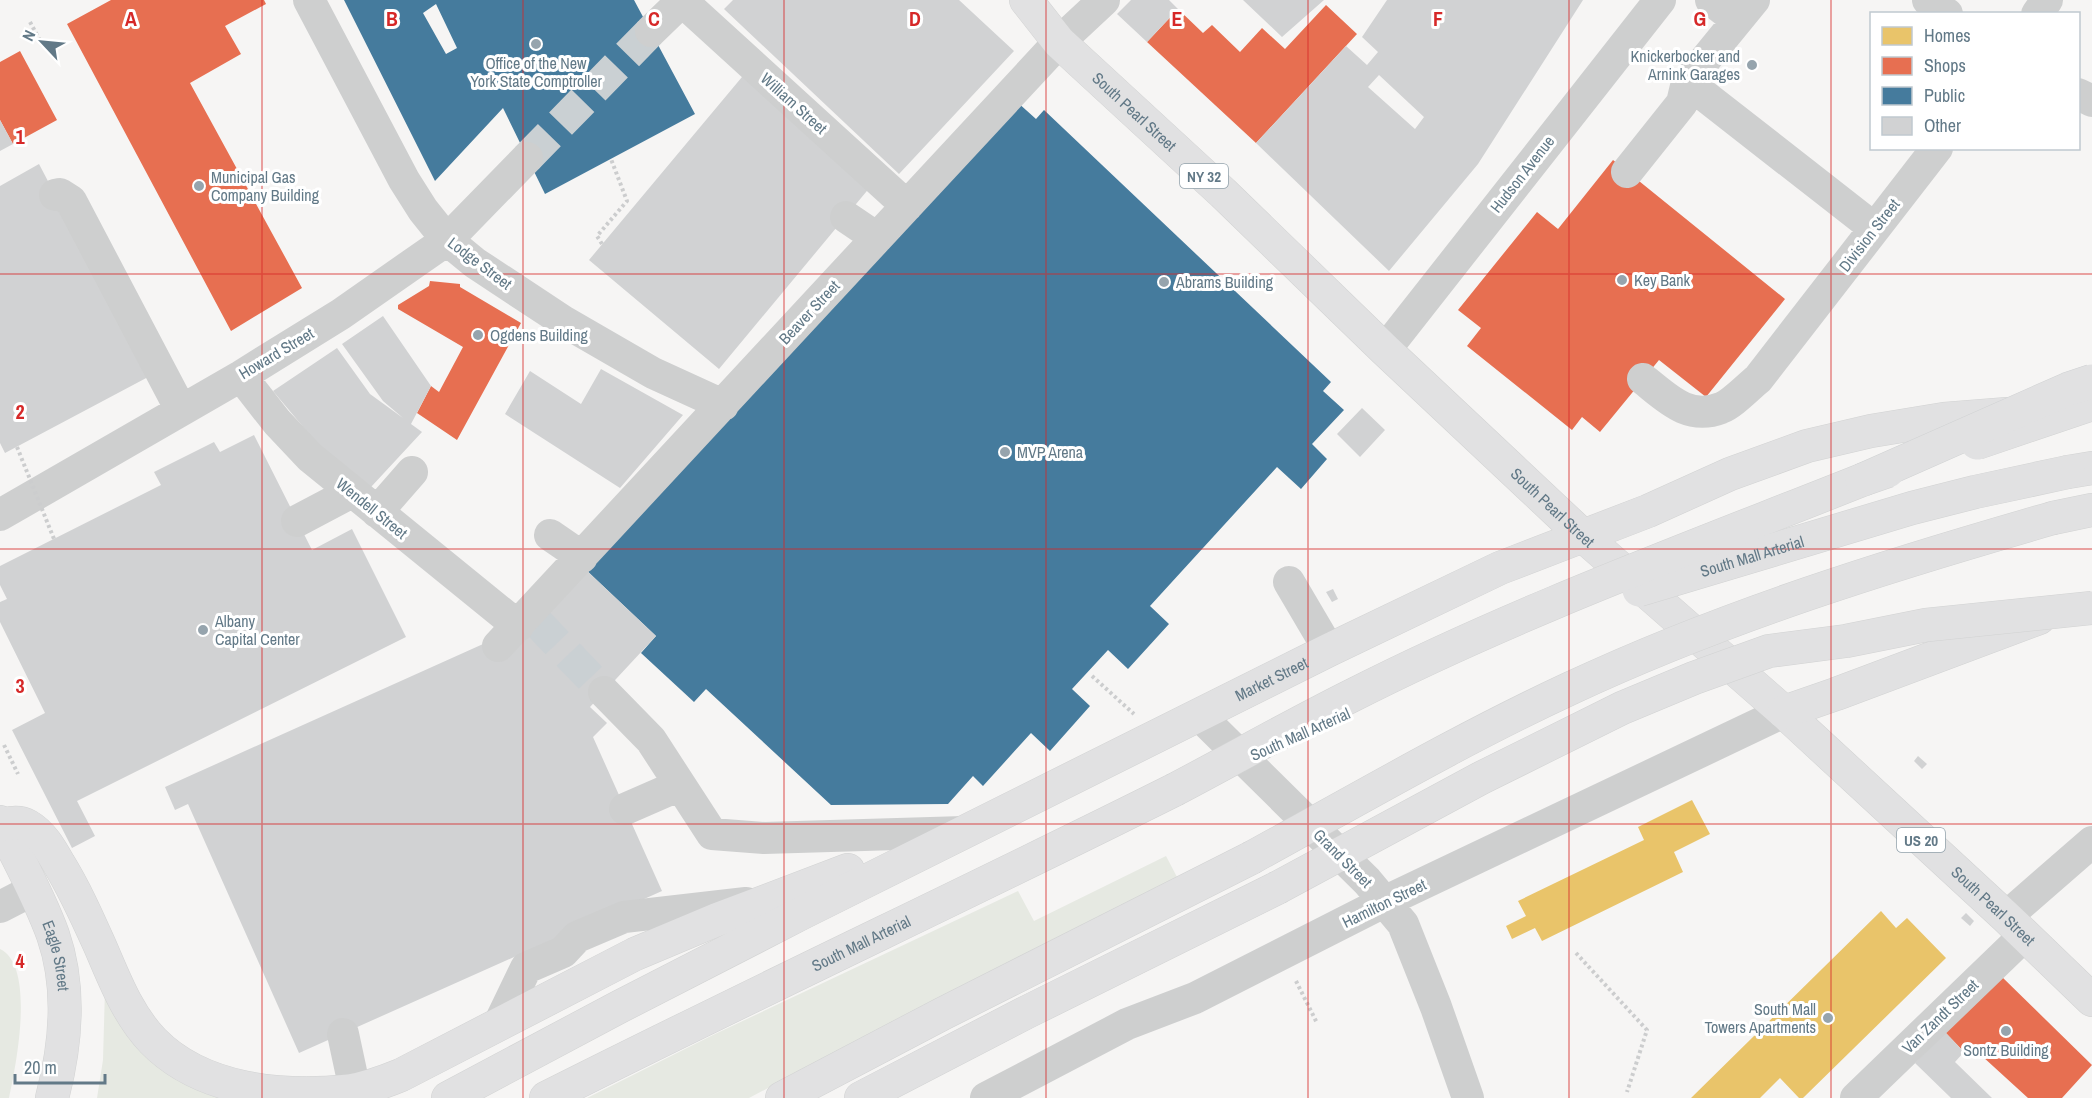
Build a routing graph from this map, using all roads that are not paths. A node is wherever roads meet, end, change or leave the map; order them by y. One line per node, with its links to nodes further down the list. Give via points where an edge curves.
1 (309, 0): 21 (street, Lodge Street, via 404,180)
2 (1026, 0): 11 (main road, South Pearl Street / NY 32)
3 (1104, 0): 11 (street, Beaver Street)
4 (1660, 0): 22 (street, Hudson Avenue)
5 (1711, 0): 8 (street)
6 (1928, 0): 9 (street)
7 (682, 1): 10 (street); 17 (street, William Street)
8 (1746, 10): 12 (street)
9 (1944, 12)
10 (651, 32)
11 (1059, 42): 17 (street, Beaver Street, via 962,126); 22 (main road, South Pearl Street / NY 32)
12 (1687, 82): 15 (street, via 1682,103); 19 (street)
13 (1935, 150): 19 (street, Division Street)
14 (527, 158): 21 (street, Howard Street)
15 (1627, 172)
16 (55, 195): 28 (street, via 71,201)
17 (907, 206): 20 (street, Beaver Street)
18 (846, 217): 20 (street)
19 (1874, 228): 24 (street, Division Street, via 1758,378 1723,408 1697,413 1678,406)
20 (877, 238): 27 (street, Beaver Street)
21 (447, 240): 23 (street, Howard Street, via 341,314); 27 (street, Lodge Street, via 563,321 654,373)
22 (1385, 350): 39 (main road, South Pearl Street / NY 32)
23 (241, 375): 28 (street, Howard Street); 33 (street, Wendell Street, via 310,457)
24 (1642, 379)
25 (2092, 381): 32 (main road, bridge)
26 (2092, 404): 32 (main road, bridge)
27 (723, 405): 40 (street, Beaver Street)
28 (181, 410): 36 (street, Howard Street)
29 (2092, 412): 39 (main road, Market Street, bridge, via 1965,417 1881,429 1807,446)
30 (2092, 468): 50 (main road, South Mall Arterial, bridge, via 1923,505 1641,589 1552,622)
31 (412, 472): 35 (street)
32 (1862, 480): 50 (main road, bridge, via 1455,647 1351,695)
33 (352, 492): 35 (street, Wendell Street); 37 (street)
34 (2092, 510): 69 (main road, bridge, via 1853,578 1753,613 1571,688 1487,729 1251,858)
35 (377, 512): 44 (street, Wendell Street)
36 (0, 515)
37 (297, 520)
38 (550, 535): 40 (street)
39 (1582, 535): 45 (main road, Market Street, via 1472,580); 47 (main road, South Pearl Street / US 20)
40 (582, 556): 44 (street, Beaver Street)
41 (1289, 582): 45 (street)
42 (2092, 598): 47 (main road)
43 (2092, 608): 70 (main road, bridge, via 1926,625 1769,651 1694,678 1622,708 1481,778 1277,888)
44 (520, 627)
45 (1329, 650): 48 (main road, Market Street)
46 (604, 692): 49 (street, via 651,740)
47 (1785, 711): 57 (street, Hamilton Street); 59 (main road, South Pearl Street / US 20)
48 (1199, 715): 53 (main road, Market Street); 57 (street, Grand Street)
49 (680, 785): 51 (street); 53 (street, via 712,834 764,838)
50 (1174, 790): 68 (main road, South Mall Arterial)
51 (625, 809)
52 (1, 824): 55 (main road, Eagle Street); 65 (main road, via 27,825 52,852 82,905 133,1015 172,1058 218,1082 266,1093 321,1095)
53 (964, 832): 56 (main road); 67 (main road)
54 (2092, 842): 59 (street, Van Zandt Street)
55 (33, 890): 58 (street); 66 (main road, Eagle Street, via 54,937 64,992 63,1042)
56 (768, 900): 63 (main road, via 635,954); 63 (street, via 624,917 577,938 563,952 517,964)
57 (1384, 902): 71 (street, Hamilton Street, via 1195,998 1127,1024); 72 (street, Grand Street, via 1403,924)
58 (0, 907)
59 (2015, 926): 60 (main road, South Pearl Street / US 20); 73 (street, Van Zandt Street)
60 (2059, 967): 61 (main road); 62 (main road, South Pearl Street / US 20)
61 (2092, 978)
62 (2092, 1000)
63 (499, 1024): 65 (main road, via 401,1075)
64 (343, 1034): 65 (street)
65 (355, 1090)
66 (52, 1098)
67 (448, 1098)
68 (546, 1098)
69 (782, 1098)
70 (861, 1098)
71 (986, 1098)
72 (1468, 1098)
73 (1856, 1098)

